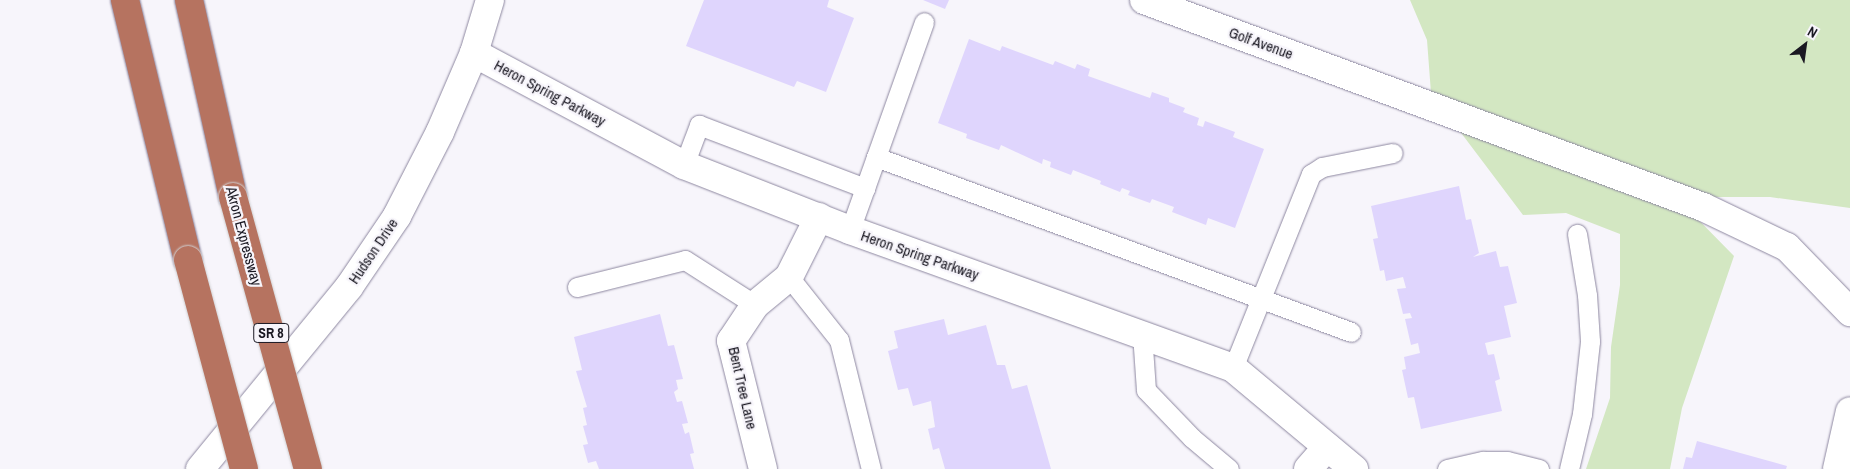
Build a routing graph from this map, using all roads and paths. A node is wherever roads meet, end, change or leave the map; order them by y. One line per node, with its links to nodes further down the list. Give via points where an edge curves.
1 (125, 0): 25 (highway, bridge, via 188,260)
2 (189, 0): 26 (highway, Akron Expressway / SR 8, bridge, via 233,197)
3 (490, 0): 6 (street, Hudson Drive)
4 (1144, 0): 18 (street, Golf Avenue, via 1703,207 1787,247)
5 (924, 22): 8 (lane)
6 (474, 53): 9 (street, Heron Spring Parkway); 24 (street, Hudson Drive, via 440,132 397,216 349,287)
7 (1393, 153): 16 (lane, via 1322,167 1311,174)
8 (876, 157): 10 (lane); 16 (lane)
9 (684, 164): 10 (lane, via 698,125); 11 (street, Heron Spring Parkway)
10 (865, 188): 12 (lane)
11 (819, 217): 12 (street, Heron Spring Parkway); 14 (street, Bent Tree Lane)
12 (850, 230): 20 (street, Heron Spring Parkway)
13 (1577, 234): 34 (lane, via 1587,295 1590,341 1582,414)
14 (789, 277): 17 (street, Bent Tree Lane); 28 (lane, via 840,340)
15 (577, 287): 17 (lane, via 685,260)
16 (1259, 299): 19 (lane); 21 (lane)
17 (755, 305): 27 (street, Bent Tree Lane, via 731,341)
18 (1850, 312)
19 (1351, 332)
20 (1142, 333): 21 (street, Heron Spring Parkway); 29 (lane, via 1146,390 1192,438)
21 (1233, 368): 23 (street, Heron Spring Parkway)
22 (1850, 411): 35 (street)
23 (1327, 447): 30 (street); 31 (street, Heron Spring Parkway)
24 (200, 469)
25 (244, 469)
26 (308, 469)
27 (762, 469)
28 (871, 469)
29 (1229, 469)
30 (1308, 469)
31 (1354, 469)
32 (1447, 469): 33 (lane, via 1483,460 1507,461)
33 (1539, 469)
34 (1569, 469)
35 (1837, 469)

